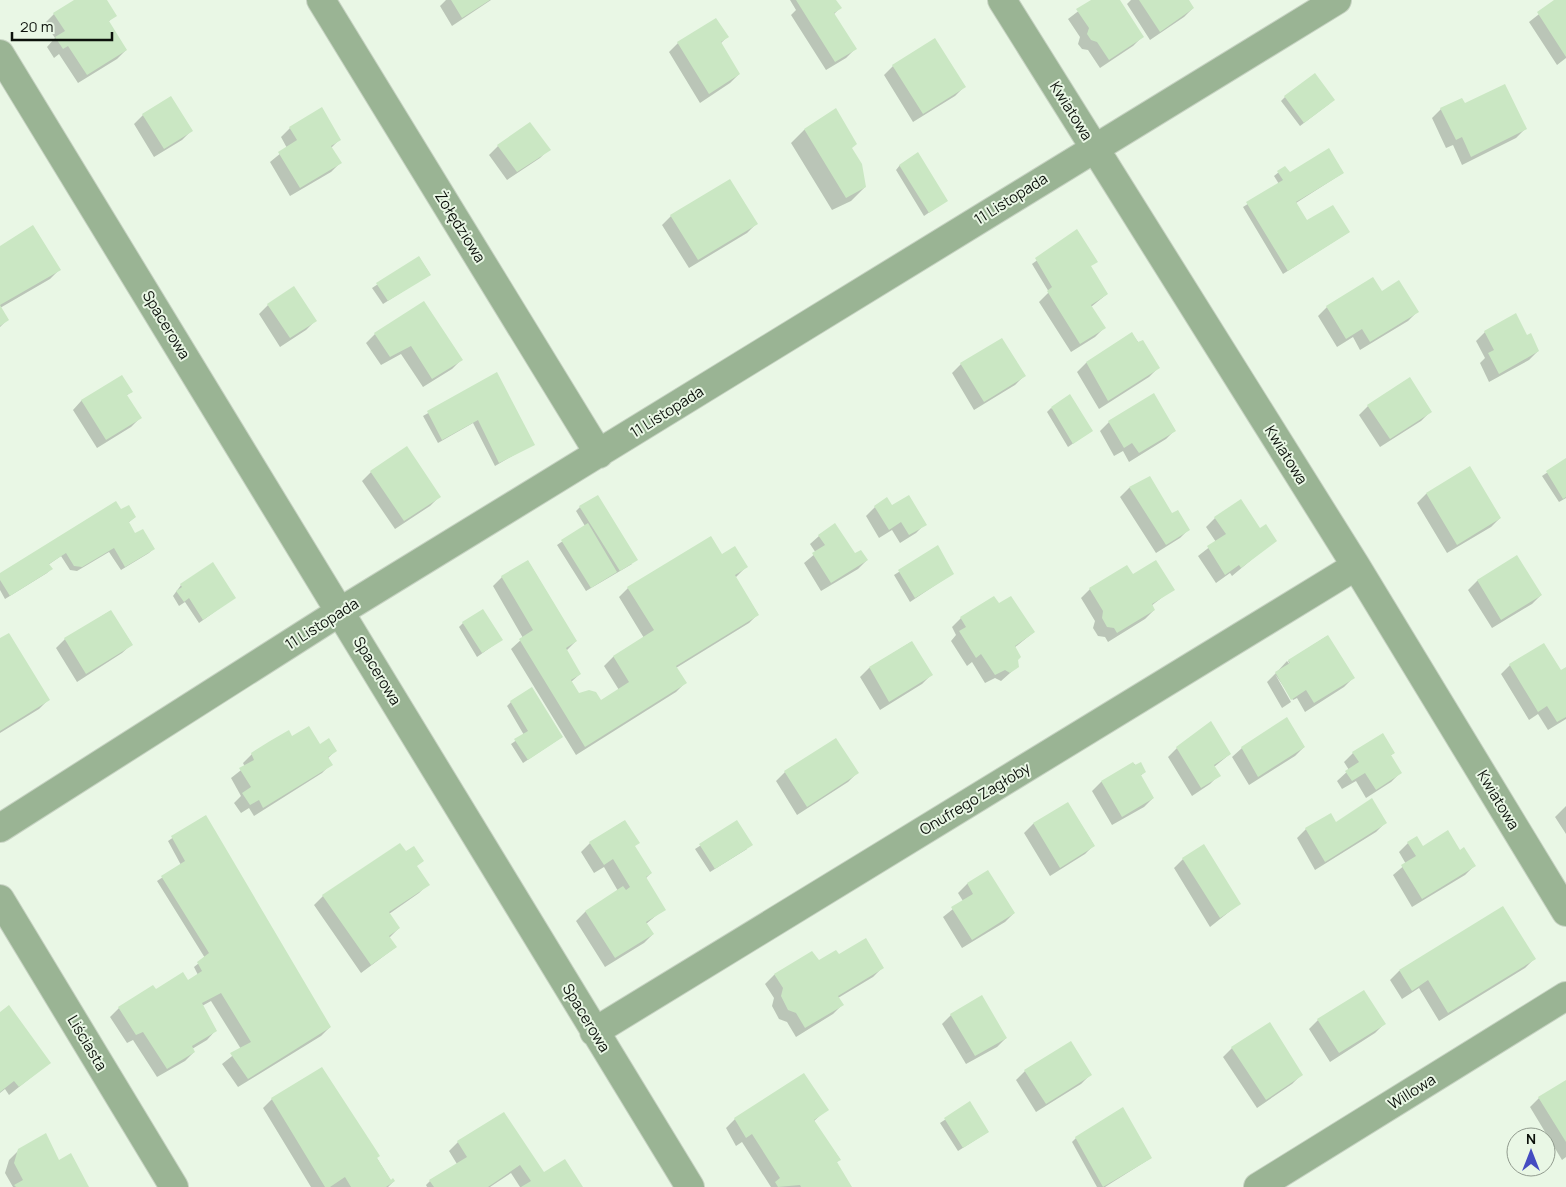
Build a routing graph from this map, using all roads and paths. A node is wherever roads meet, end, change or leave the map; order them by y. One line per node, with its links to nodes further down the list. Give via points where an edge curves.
1 (321, 0): 6 (street, Żołędziowa)
2 (1002, 0): 5 (street, Kwiatowa)
3 (1337, 0): 5 (street, 11 Listopada)
4 (0, 54): 8 (street, Spacerowa)
5 (1094, 147): 6 (street, 11 Listopada); 7 (street, Kwiatowa)
6 (599, 454): 8 (street, 11 Listopada)
7 (1356, 566): 11 (street, Kwiatowa); 13 (street, Onufrego Zagłoby)
8 (341, 611): 9 (street, 11 Listopada); 13 (street, Spacerowa)
9 (0, 828)
10 (0, 899): 14 (street, Liściasta)
11 (1566, 912)
12 (1566, 996): 16 (street, Willowa)
13 (594, 1032): 15 (street, Spacerowa)
14 (174, 1187)
15 (690, 1187)
16 (1258, 1187)

